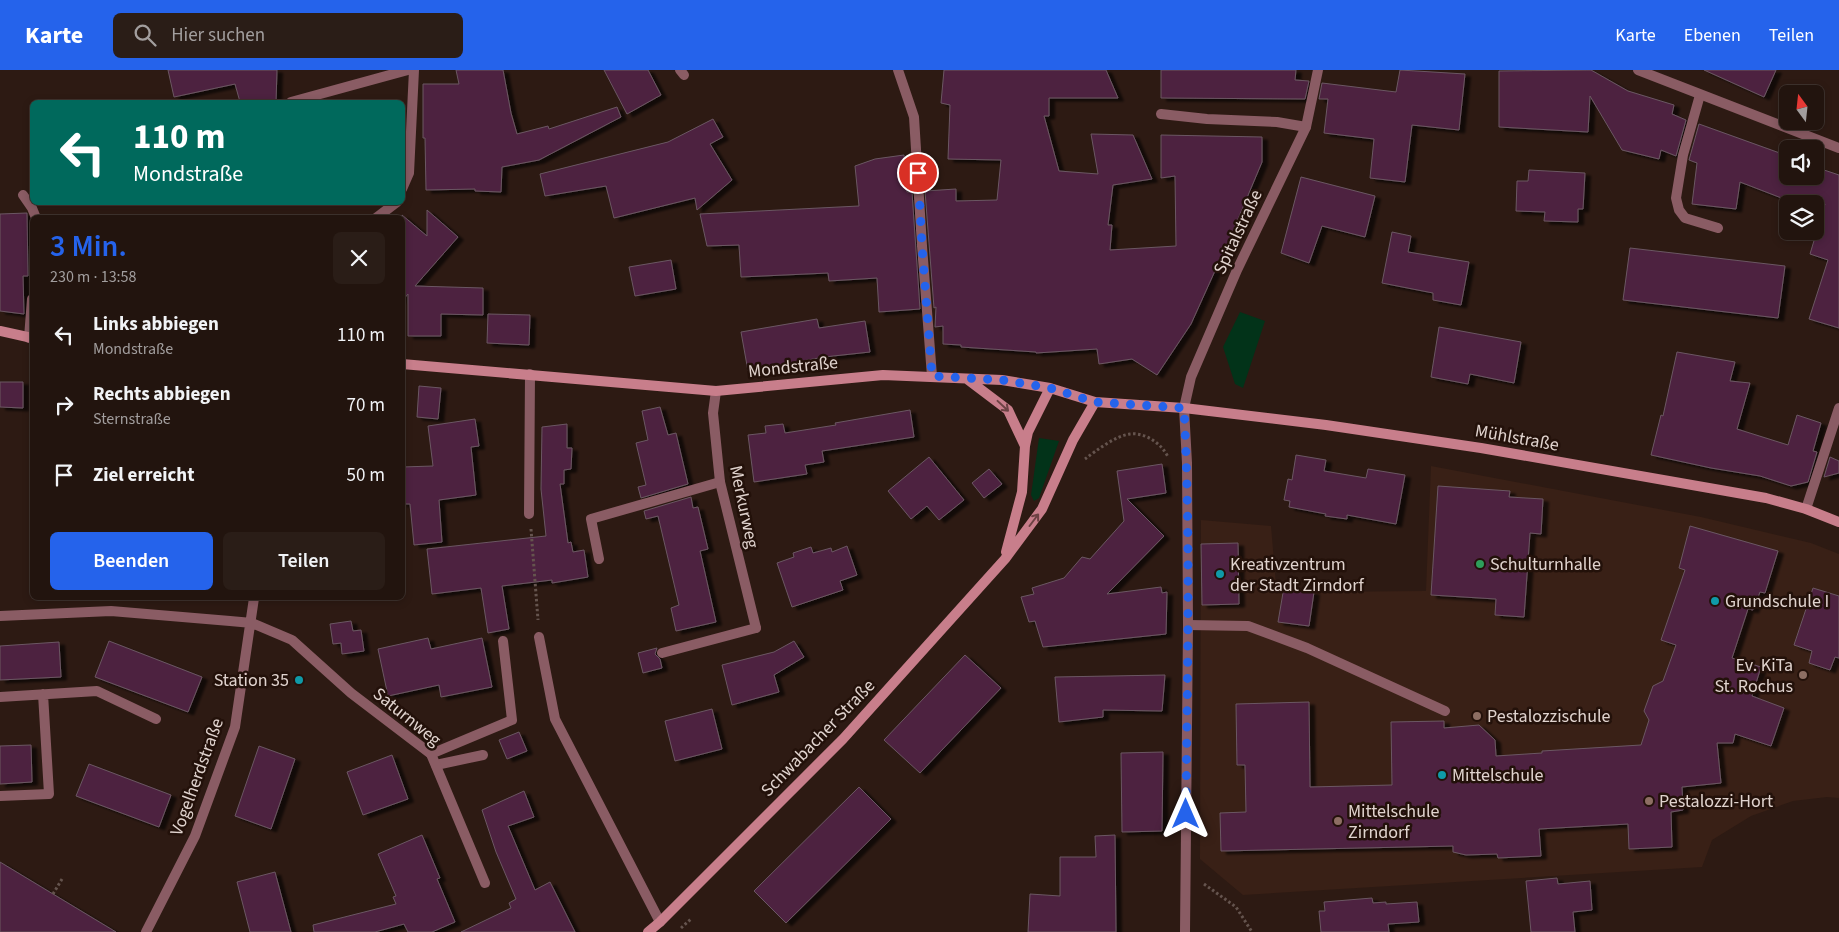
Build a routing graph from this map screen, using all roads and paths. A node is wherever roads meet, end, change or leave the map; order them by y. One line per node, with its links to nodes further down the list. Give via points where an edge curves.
1 (408, 70): 7 (street)
2 (414, 70): 11 (street, via 409,173)
3 (898, 70): 21 (street, via 914,117)
4 (1318, 70): 9 (street, Spitalstraße)
5 (1638, 70): 6 (street)
6 (1700, 95): 10 (street); 16 (street, via 1683,155 1676,198 1679,210 1686,218)
7 (298, 100)
8 (1161, 114): 9 (street)
9 (1306, 127): 26 (street, Spitalstraße, via 1233,279 1191,378)
10 (1837, 143)
11 (405, 182)
12 (23, 195): 14 (street)
13 (393, 205): 15 (street)
14 (35, 215)
15 (380, 215)
16 (1718, 228)
17 (0, 332): 18 (street)
18 (30, 338)
19 (405, 364): 20 (street, Mondstraße)
20 (530, 374): 24 (street, Mondstraße); 33 (street)
21 (932, 376): 22 (street, Mondstraße); 24 (street, Mondstraße, via 883,374)
22 (966, 378): 23 (street, Mondstraße); 28 (street, one-way to 28, via 1008,410)
23 (1050, 388): 25 (street, Mondstraße); 28 (street, Schwabacher Straße, via 1028,432)
24 (716, 391): 31 (street, Merkurweg, via 713,413)
25 (1095, 402): 26 (street, Mondstraße); 36 (street, Schwabacher Straße, one-way to 25, via 1042,509 1073,440)
26 (1184, 408): 29 (street, Spitalstraße); 32 (street, Mühlstraße, via 1481,448 1766,498)
27 (1839, 408): 32 (street)
28 (1025, 446): 36 (street, Schwabacher Straße, via 1022,492)
29 (1187, 463): 30 (path, via 1172,463 1164,449 1150,438 1130,434 1106,444); 40 (street, Spitalstraße)
30 (1080, 465)
31 (720, 482): 35 (street, via 591,518); 43 (street, Merkurweg, via 756,628)
32 (1806, 509): 34 (street, Mühlstraße)
33 (529, 514): 41 (path)
34 (1839, 522)
35 (599, 559)
36 (1005, 559): 56 (street, Schwabacher Straße, via 843,739)
37 (254, 600): 39 (street, Vogelherdstraße)
38 (0, 616): 39 (street, via 112,611)
39 (252, 623): 48 (street, Saturnweg, via 292,640 351,693); 57 (street, Vogelherdstraße, via 235,727 195,836)
40 (1188, 625): 46 (street, via 1248,626 1307,648); 52 (street, Spitalstraße)
41 (539, 637): 56 (street, via 555,719)
42 (503, 641): 48 (street, via 512,720)
43 (662, 653)
44 (43, 694): 45 (street); 47 (street, via 96,691); 51 (street, via 49,794)
45 (0, 696)
46 (1445, 711)
47 (156, 719)
48 (431, 754): 50 (street, Saturnweg)
49 (483, 755): 50 (street)
50 (436, 765): 54 (street, Saturnweg)
51 (0, 796)
52 (1186, 871): 59 (street, Spitalstraße); 60 (path, via 1236,907)
53 (62, 879): 55 (path)
54 (485, 883)
55 (52, 894)
56 (660, 922): 58 (street, Schwabacher Straße)
57 (146, 932)
58 (648, 932)
59 (1185, 932)
60 (1252, 932)

